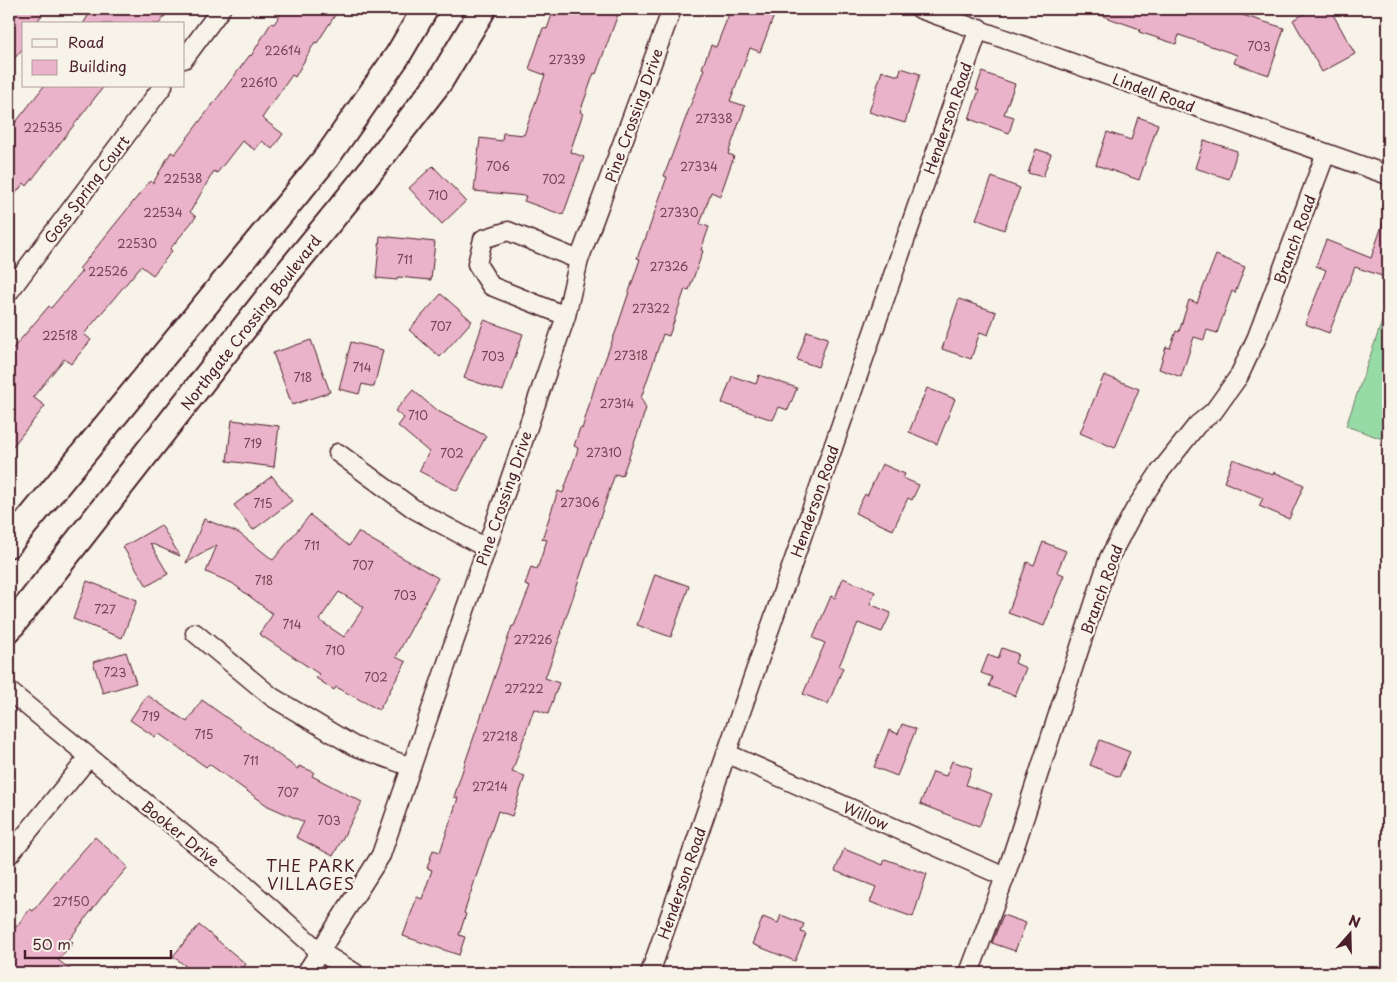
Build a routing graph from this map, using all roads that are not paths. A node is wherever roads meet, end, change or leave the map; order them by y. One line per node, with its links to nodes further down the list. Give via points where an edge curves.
1 (221, 9): 7 (street)
2 (425, 9): 11 (main road, via 398,55 327,157)
3 (483, 9): 13 (main road, Northgate Crossing Boulevard, via 440,80)
4 (672, 9): 12 (street, Pine Crossing Drive)
5 (920, 9): 6 (street, Lindell Road)
6 (979, 28): 9 (street, Lindell Road); 22 (street, Henderson Road)
7 (185, 58)
8 (162, 88): 14 (street, Goss Spring Court)
9 (1326, 153): 10 (street, Lindell Road); 26 (street, Branch Road, via 1257,337 1239,376 1214,411 1197,425 1159,473 1135,508 1109,558)
10 (1388, 175)
11 (249, 254): 13 (main road); 17 (main road)
12 (579, 260): 15 (street, Pine Crossing Drive); 15 (street, via 508,231 483,239 477,264 491,286)
13 (281, 281): 19 (main road, Northgate Crossing Boulevard)
14 (9, 292)
15 (566, 316): 18 (street, Pine Crossing Drive)
16 (338, 453): 18 (street, via 414,509)
17 (9, 544)
18 (486, 548): 24 (street, Pine Crossing Drive)
19 (9, 629)
20 (195, 633): 24 (street, via 272,697 354,746)
21 (9, 691): 23 (street, Booker Drive)
22 (726, 753): 26 (street, Willow); 30 (street, Henderson Road)
23 (90, 757): 25 (street); 27 (street, Booker Drive, via 237,878)
24 (411, 767): 27 (street, Pine Crossing Drive, via 381,856)
25 (9, 855)
26 (1004, 877): 31 (street, Branch Road)
27 (319, 952): 28 (street, Pine Crossing Drive); 29 (street, Booker Drive)
28 (306, 973)
29 (354, 973)
30 (650, 973)
31 (969, 973)

